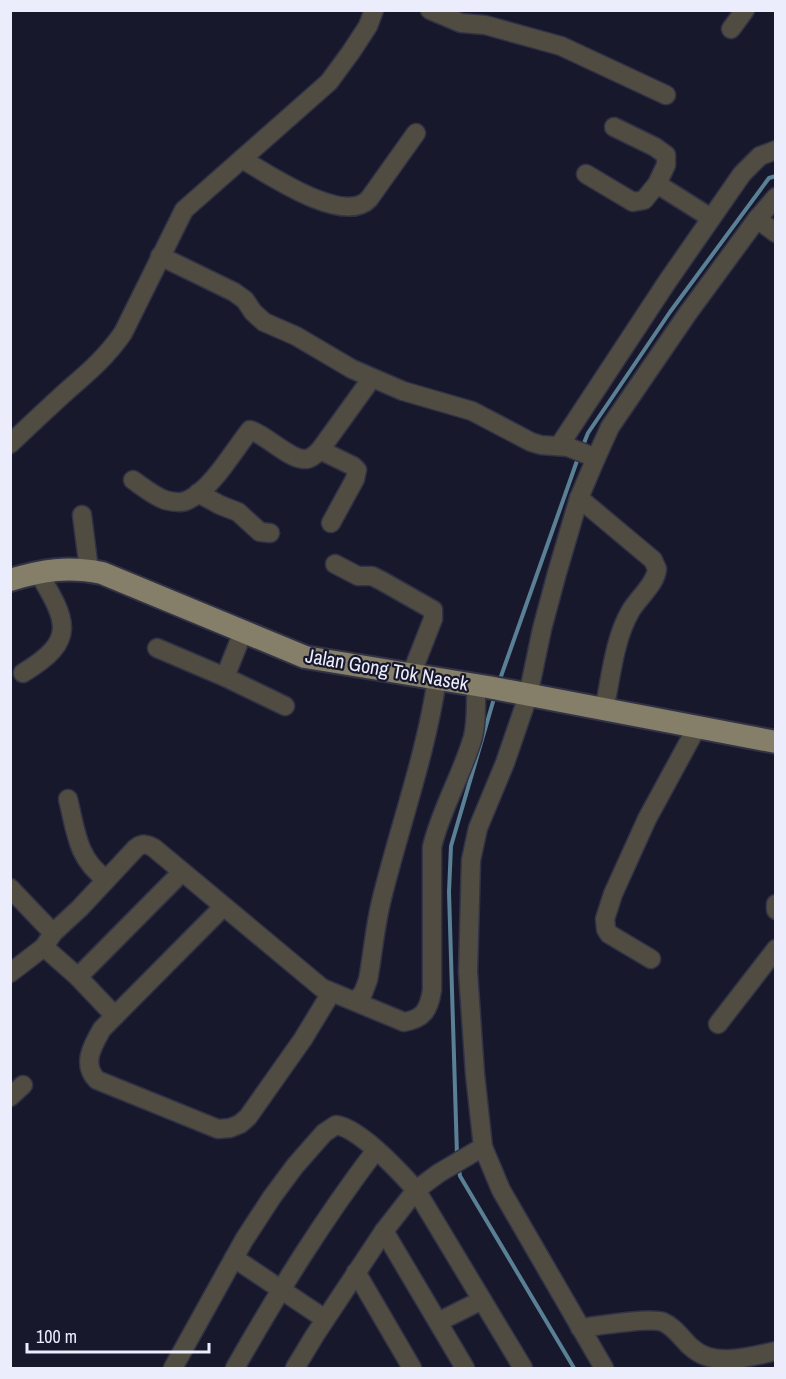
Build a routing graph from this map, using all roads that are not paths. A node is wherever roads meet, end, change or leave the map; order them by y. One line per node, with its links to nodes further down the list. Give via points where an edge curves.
1 (374, 10): 9 (street, via 368,26 329,82)
2 (430, 10): 5 (street, via 461,23 485,25 561,46)
3 (745, 10): 4 (street)
4 (731, 29)
5 (666, 95)
6 (614, 127): 11 (street, via 666,155)
7 (416, 133): 9 (street, via 369,199 356,207 324,203)
8 (776, 150): 13 (street, via 750,164)
9 (242, 159): 16 (street, via 184,210)
10 (586, 174): 11 (street, via 633,202 644,200)
11 (657, 184): 13 (street)
12 (776, 197): 14 (street)
13 (711, 218): 19 (street)
14 (757, 219): 15 (street); 21 (street, via 688,313)
15 (776, 233)
16 (160, 256): 17 (street, via 234,292 264,322); 18 (street, via 113,347)
17 (372, 378): 19 (street, via 471,411 531,442); 20 (street)
18 (10, 444)
19 (563, 446): 21 (street)
20 (320, 450): 23 (street, via 303,459 250,430); 26 (street, via 357,470)
21 (594, 457): 24 (street)
22 (133, 480): 23 (street, via 166,500 182,501)
23 (198, 493): 27 (street, via 238,512 260,532)
24 (579, 498): 39 (street); 41 (street, via 653,560 657,569 621,631)
25 (82, 515): 29 (street)
26 (331, 522)
27 (270, 533)
28 (335, 564): 35 (street, via 358,576 372,576 433,610)
29 (89, 570): 30 (main road, Jalan Gong Tok Nasek); 32 (main road, Jalan Gong Tok Nasek)
30 (38, 572): 31 (main road, Jalan Gong Tok Nasek); 34 (street, via 59,610 61,635 56,649)
31 (10, 580)
32 (243, 632): 35 (main road, Jalan Gong Tok Nasek, via 305,657); 36 (street)
33 (157, 648): 36 (street)
34 (23, 673)
35 (411, 675): 37 (main road, Jalan Gong Tok Nasek)
36 (225, 677): 40 (street)
37 (437, 679): 38 (main road, Jalan Gong Tok Nasek); 57 (street, via 417,775 381,900 368,980)
38 (482, 686): 39 (main road, Jalan Gong Tok Nasek); 57 (street, via 473,735 432,847 431,1000 426,1013 417,1020 404,1022)
39 (525, 695): 41 (main road, Jalan Gong Tok Nasek); 60 (street, via 505,763 478,828 471,860 468,972)
40 (285, 706)
41 (604, 710): 42 (main road, Jalan Gong Tok Nasek)
42 (697, 727): 43 (main road, Jalan Gong Tok Nasek); 53 (street, via 647,819 605,919 609,934)
43 (776, 742)
44 (68, 799): 46 (street, via 84,857)
45 (182, 872): 46 (street, via 154,848 142,844); 49 (street); 55 (street)
46 (106, 879): 51 (street)
47 (10, 888): 51 (street)
48 (776, 904): 50 (street)
49 (223, 907): 56 (street); 58 (street)
50 (776, 910)
51 (48, 940): 54 (street); 55 (street)
52 (776, 949): 59 (street)
53 (651, 959)
54 (10, 973)
55 (78, 976): 58 (street)
56 (331, 993): 57 (street); 58 (street, via 255,1107 240,1124 230,1128 218,1129 97,1080 89,1066 91,1049)
57 (355, 1001)
58 (115, 1016)
59 (718, 1024)
60 (479, 1149): 62 (street); 70 (street)
61 (376, 1150): 62 (street); 64 (street, via 342,1126 330,1128 278,1189); 66 (street)
62 (416, 1190): 63 (street); 67 (street)
63 (384, 1231): 65 (street); 69 (street)
64 (234, 1258): 66 (street); 72 (street)
65 (356, 1272): 68 (street); 75 (street)
66 (280, 1288): 68 (street); 73 (street)
67 (482, 1300): 69 (street); 77 (street)
68 (325, 1318): 74 (street)
69 (438, 1322): 76 (street)
70 (580, 1328): 71 (street, via 655,1321 663,1322 707,1357 733,1359); 78 (street)
71 (776, 1351)
72 (176, 1368)
73 (235, 1368)
74 (295, 1368)
75 (412, 1368)
76 (465, 1368)
77 (523, 1368)
78 (604, 1368)

